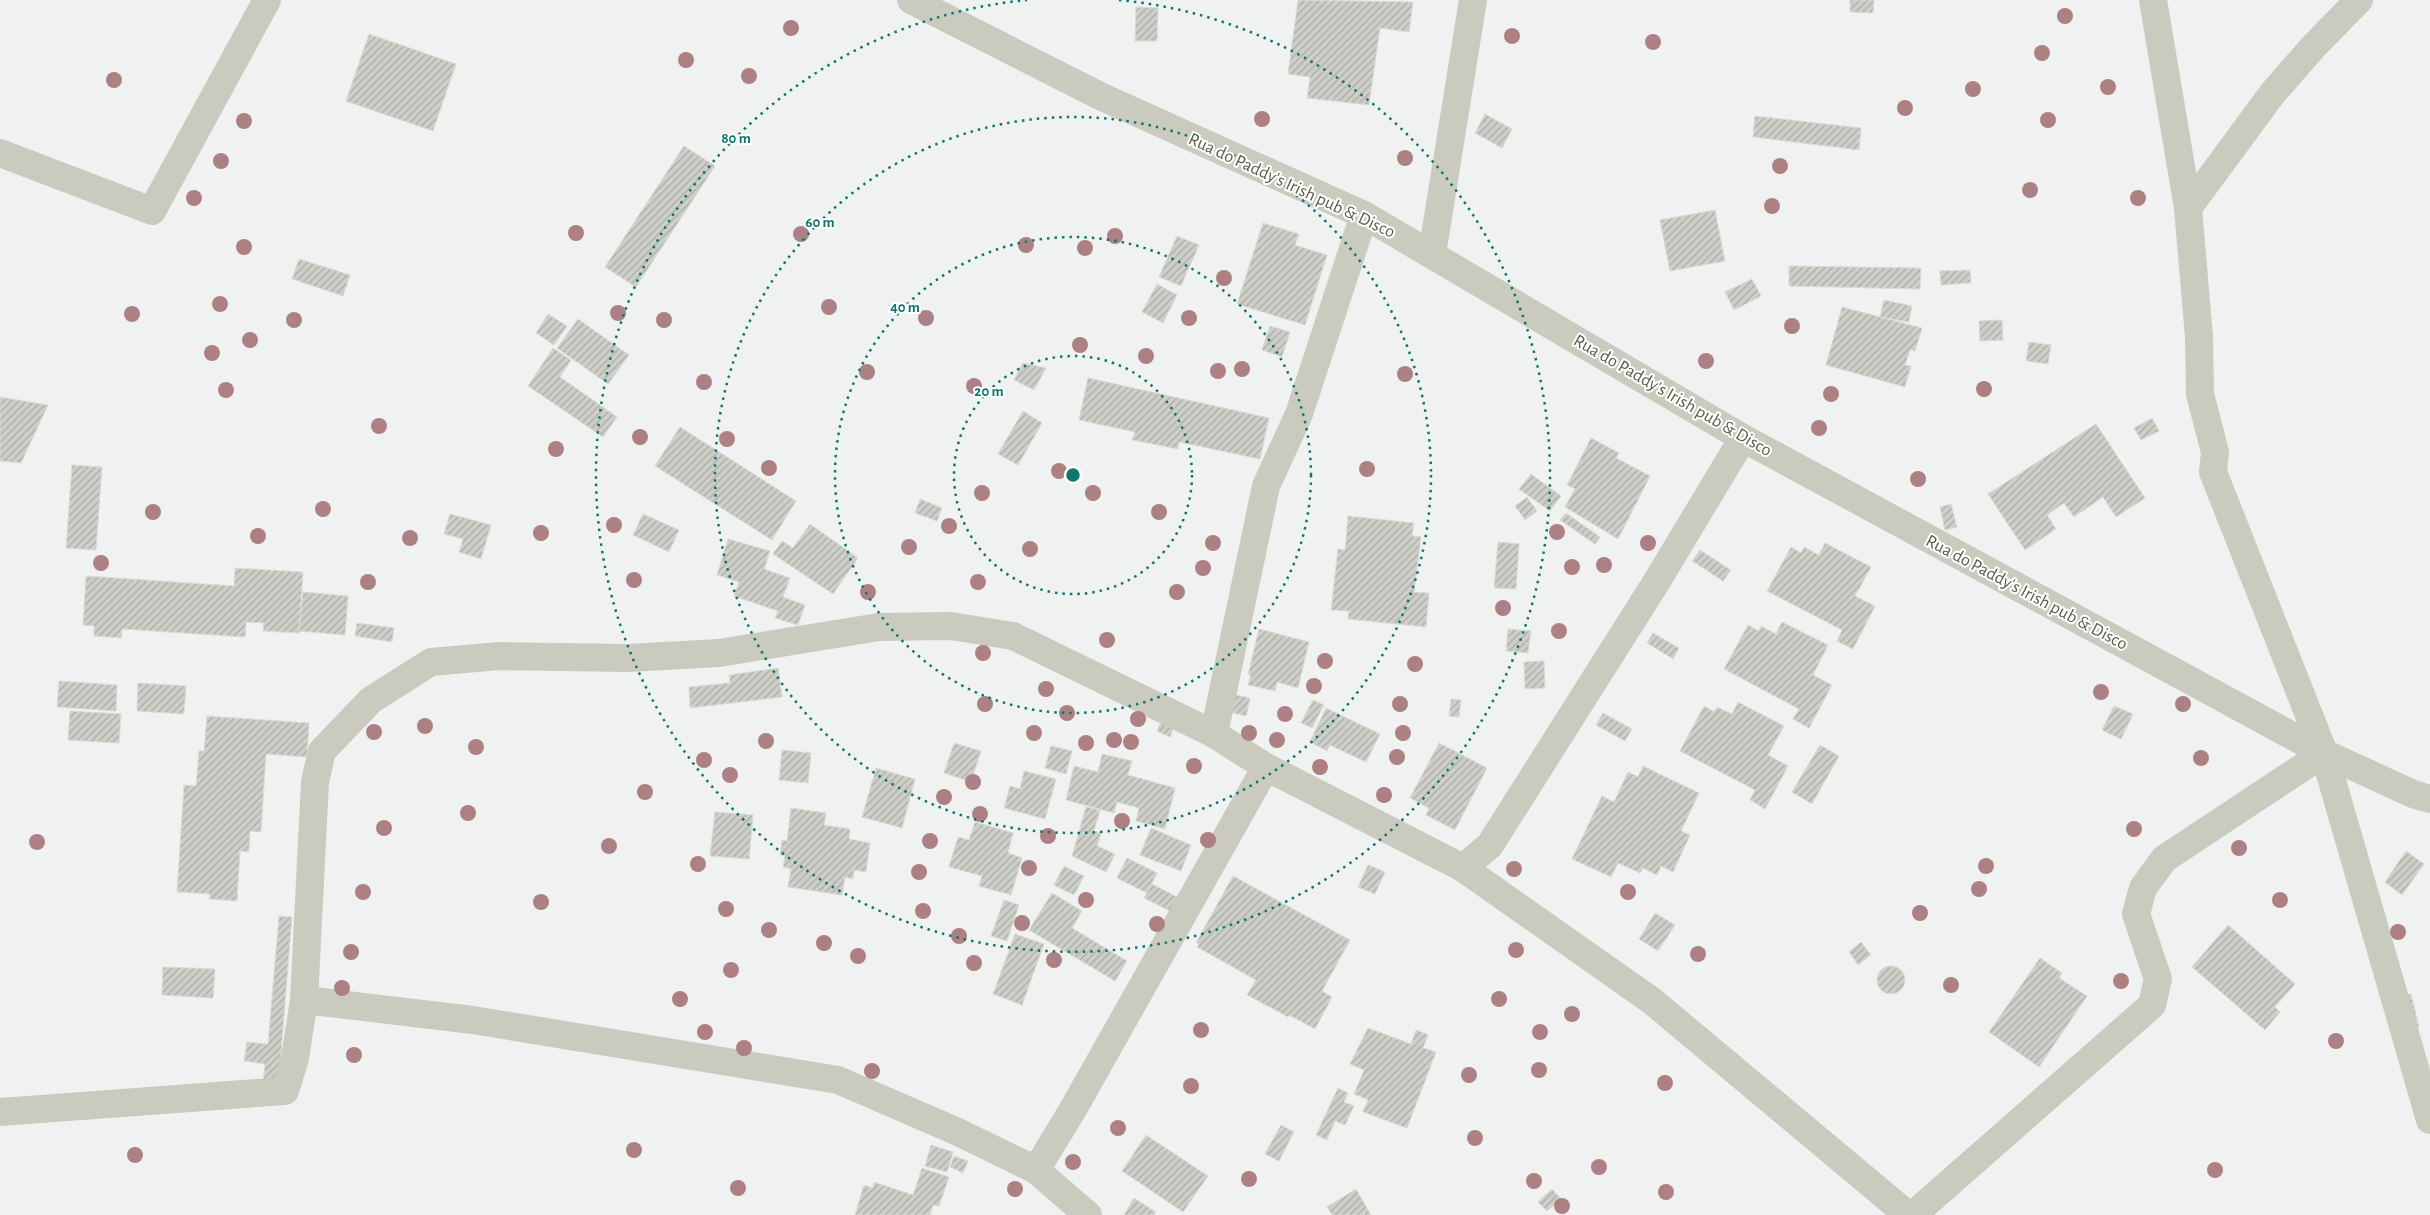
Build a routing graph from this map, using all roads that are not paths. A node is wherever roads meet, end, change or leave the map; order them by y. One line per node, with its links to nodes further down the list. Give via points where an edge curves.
1 (267, 0): 6 (street, via 152,211)
2 (911, 0): 8 (street, Rua do Paddy's Irish pub & Disco, via 1100,96)
3 (1473, 0): 9 (street)
4 (2153, 0): 7 (street)
5 (2359, 0): 7 (street, via 2272,94)
6 (0, 153)
7 (2188, 208): 12 (street, via 2199,337 2200,394 2215,452 2213,472)
8 (1364, 215): 9 (street, Rua do Paddy's Irish pub & Disco); 11 (street, via 1299,414 1266,486)
9 (1432, 254): 10 (street, Rua do Paddy's Irish pub & Disco)
10 (1743, 438): 12 (street, Rua do Paddy's Irish pub & Disco); 15 (street, via 1490,845)
11 (1214, 734): 13 (street); 16 (street, via 1013,636 951,626 879,626 719,653 628,658 499,656 431,662 371,700 322,750 316,782)
12 (2324, 753): 14 (street, Rua do Paddy's Irish pub & Disco); 18 (street); 22 (street, via 2164,859 2143,888 2136,914 2158,979 2152,1005)
13 (1266, 767): 15 (street); 19 (street)
14 (2430, 799)
15 (1463, 868): 21 (street, via 1652,1001)
16 (304, 1000): 17 (street, via 295,1058 285,1091); 19 (street, via 473,1020 838,1080)
17 (0, 1112)
18 (2430, 1120)
19 (1036, 1170): 20 (street)
20 (1088, 1215)
21 (1908, 1215)
22 (1913, 1215)

